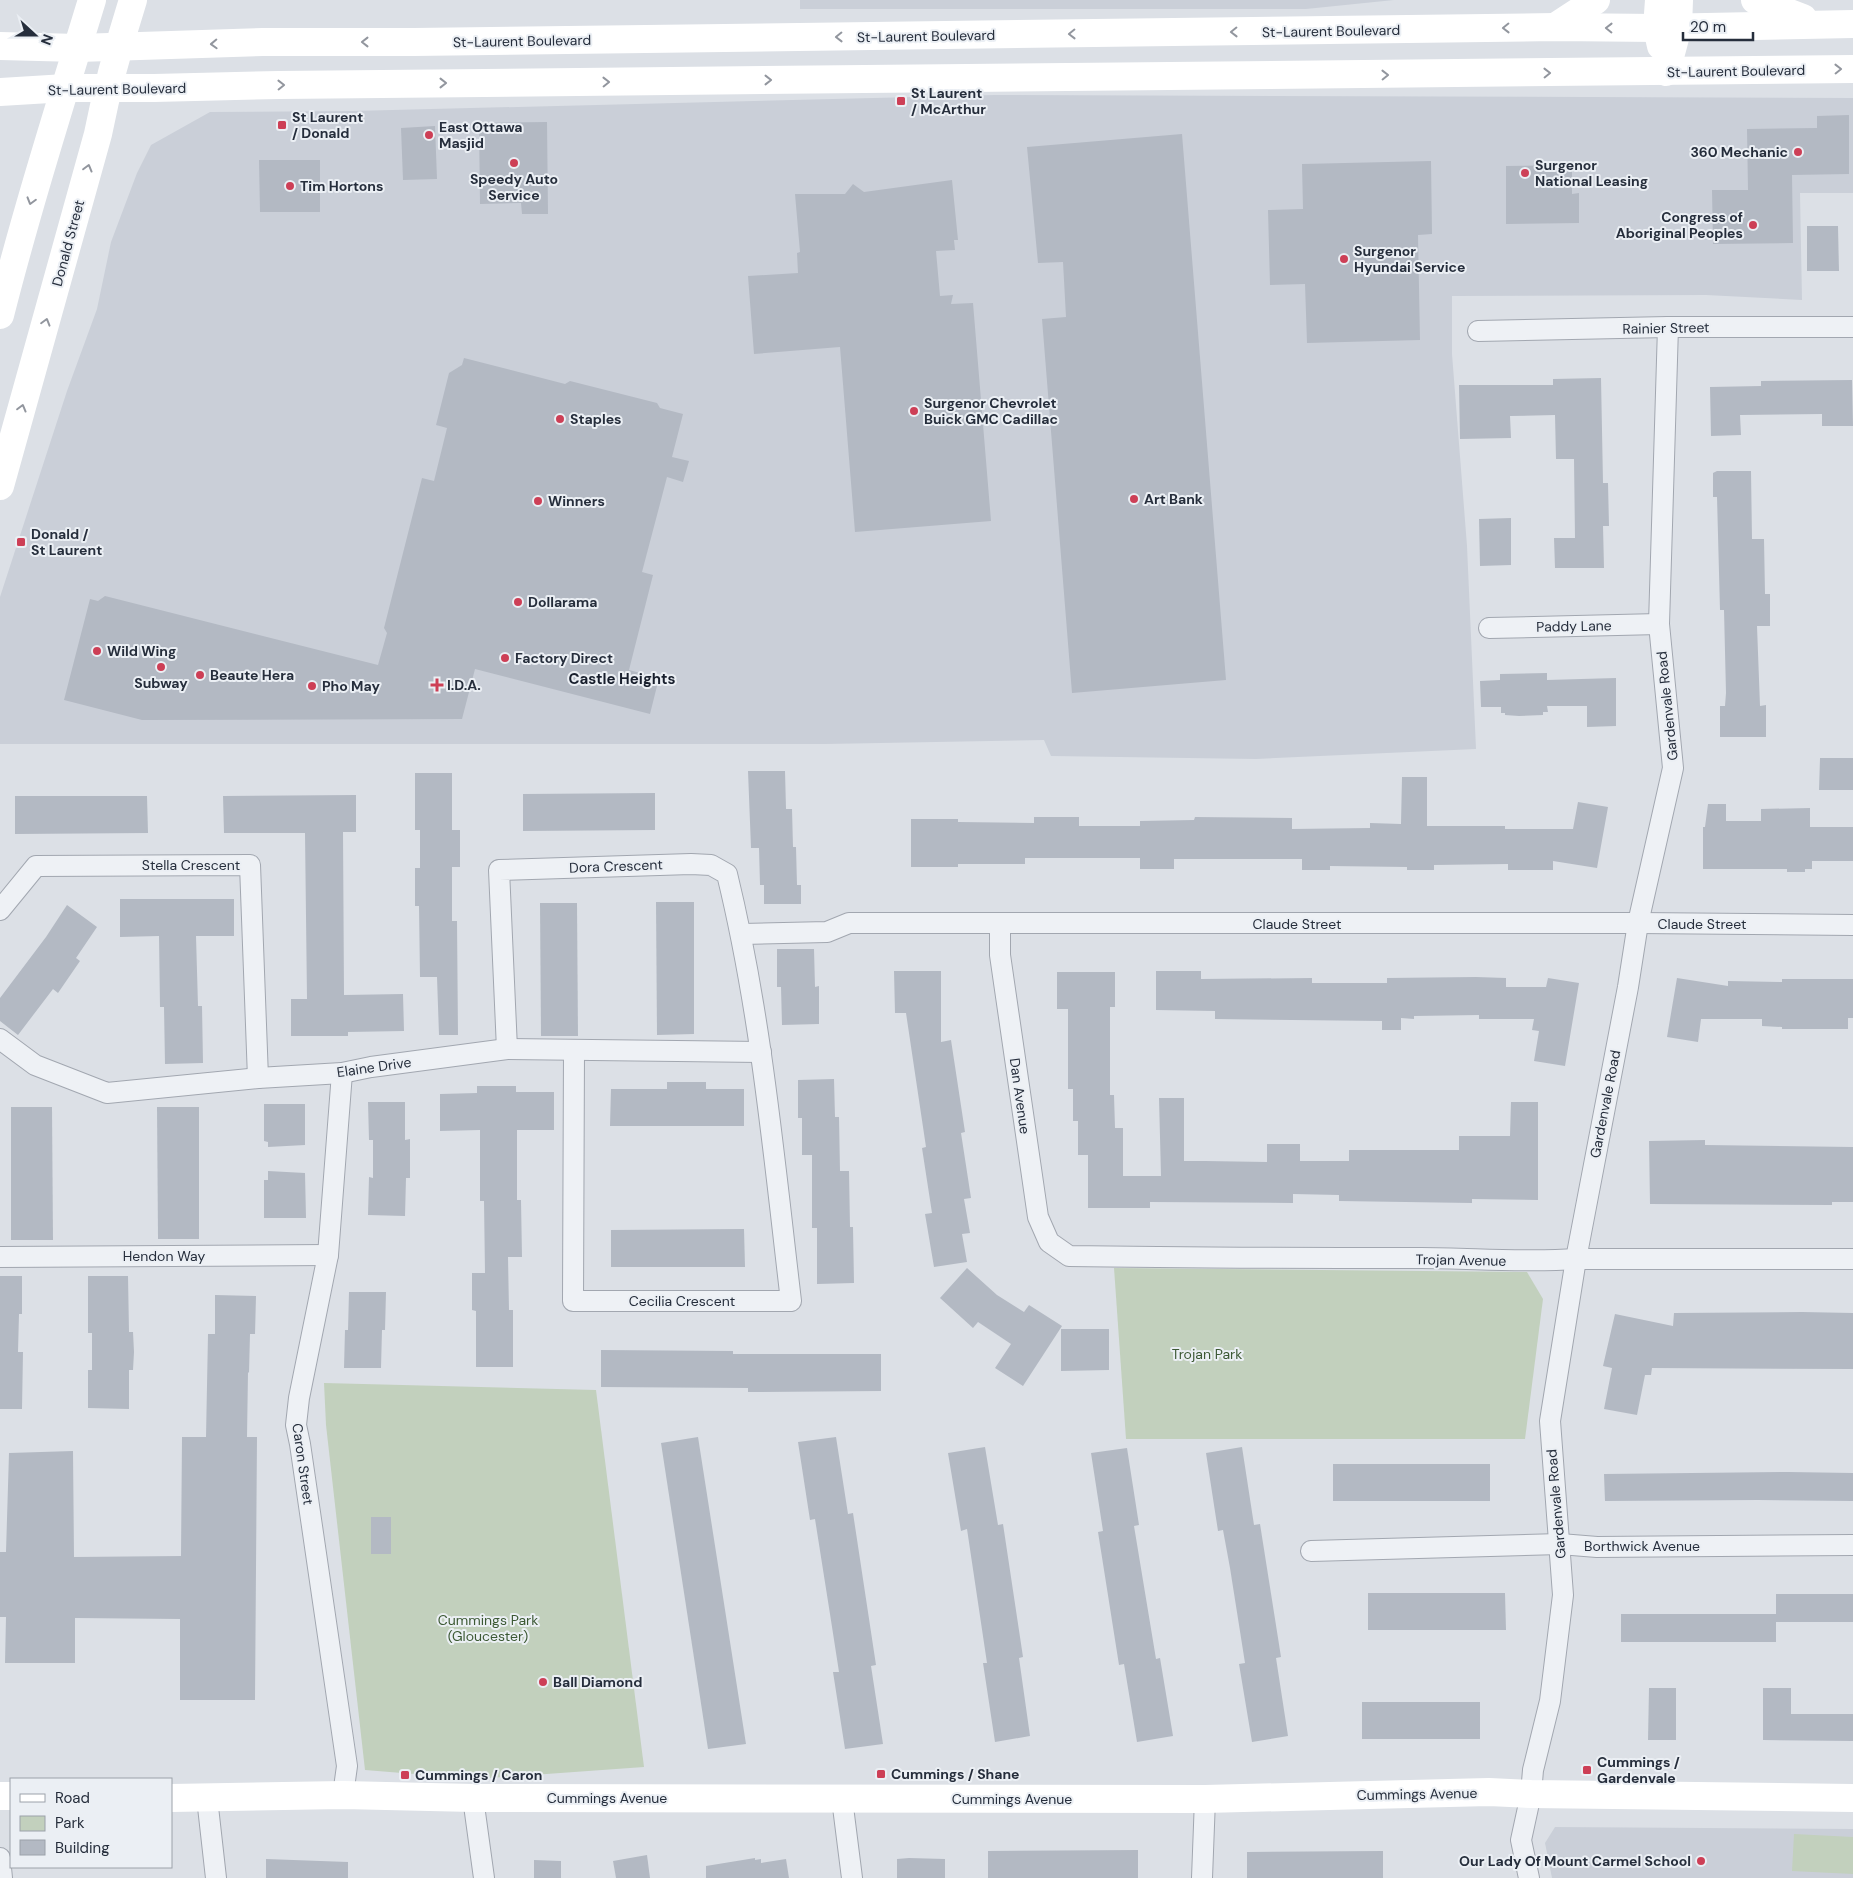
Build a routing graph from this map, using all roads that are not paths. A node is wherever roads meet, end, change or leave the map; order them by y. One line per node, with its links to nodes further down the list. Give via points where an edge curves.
1 (92, 0): 13 (main road)
2 (133, 0): 12 (main road, Donald Street)
3 (1596, 0): 9 (main road)
4 (1659, 0): 10 (main road)
5 (1679, 0): 10 (main road)
6 (1756, 0): 7 (main road)
7 (1818, 24): 8 (main road, St-Laurent Boulevard); 10 (main road, St-Laurent Boulevard)
8 (1853, 24)
9 (1555, 27): 10 (main road, St-Laurent Boulevard, one-way to 9); 12 (main road, St-Laurent Boulevard, one-way to 12, via 263,42)
10 (1667, 28): 15 (main road)
11 (0, 46): 13 (main road, St-Laurent Boulevard)
12 (119, 47): 13 (main road, St-Laurent Boulevard); 17 (main road, Donald Street)
13 (78, 48): 16 (main road)
14 (1853, 69): 15 (main road, St-Laurent Boulevard, one-way to 14)
15 (1666, 72): 17 (main road, St-Laurent Boulevard, one-way to 15)
16 (66, 88): 17 (main road, St-Laurent Boulevard); 18 (main road, St-Laurent Boulevard); 19 (main road, one-way to 19, via 46,147)
17 (107, 88): 23 (main road, Donald Street, one-way to 17, via 98,134)
18 (0, 92)
19 (0, 315)
20 (1668, 327): 21 (street, Rainier Street); 22 (street, Rainier Street); 24 (street, Gardenvale Road)
21 (1853, 327)
22 (1478, 331)
23 (0, 486)
24 (1659, 624): 25 (street, Paddy Lane); 27 (street, Gardenvale Road, via 1673,768)
25 (1489, 628)
26 (0, 910): 36 (street, Stella Crescent, via 36,866 250,865)
27 (1638, 923): 28 (street, Claude Street); 29 (street, Claude Street); 41 (street, Gardenvale Road)
28 (1000, 924): 30 (street, Claude Street, via 850,923 827,932); 38 (street, Dan Avenue, via 1000,955 1038,1217 1049,1242)
29 (1853, 925)
30 (742, 934): 32 (street, Dora Crescent, via 727,874 710,865 499,870); 34 (street, Dora Crescent)
31 (0, 1039): 36 (street, Elaine Drive, via 35,1065 107,1093)
32 (507, 1049): 33 (street, Elaine Drive); 35 (street, Elaine Drive)
33 (574, 1051): 34 (street, Elaine Drive); 34 (street, Cecilia Crescent, via 573,1301 790,1301)
34 (761, 1052)
35 (342, 1073): 36 (street, Elaine Drive); 37 (street, Caron Street)
36 (258, 1078)
37 (328, 1255): 39 (street, Hendon Way); 46 (street, Caron Street, via 296,1425 347,1766)
38 (1068, 1256): 41 (street, Trojan Avenue)
39 (0, 1257)
40 (1853, 1258): 41 (street, Trojan Avenue)
41 (1576, 1259): 42 (street, Gardenvale Road, via 1550,1421)
42 (1560, 1544): 43 (street, Borthwick Avenue, via 1597,1547); 44 (street, Borthwick Avenue); 45 (street, Gardenvale Road, via 1563,1595 1550,1701 1533,1770)
43 (1853, 1545)
44 (1312, 1551)
45 (1531, 1794): 50 (main road, Cummings Avenue); 52 (main road, Cummings Avenue, via 1489,1792); 59 (street, Gardenvale Road, via 1521,1840)
46 (343, 1795): 48 (main road, Cummings Avenue); 49 (main road, Cummings Avenue)
47 (172, 1798): 48 (main road, Cummings Avenue)
48 (207, 1798): 55 (street)
49 (473, 1798): 51 (main road, Cummings Avenue); 56 (street)
50 (1853, 1798)
51 (842, 1799): 52 (main road, Cummings Avenue); 57 (street)
52 (1205, 1799): 58 (street)
53 (0, 1858): 54 (street)
54 (2, 1878)
55 (216, 1878)
56 (484, 1878)
57 (852, 1878)
58 (1202, 1878)
59 (1529, 1878)

